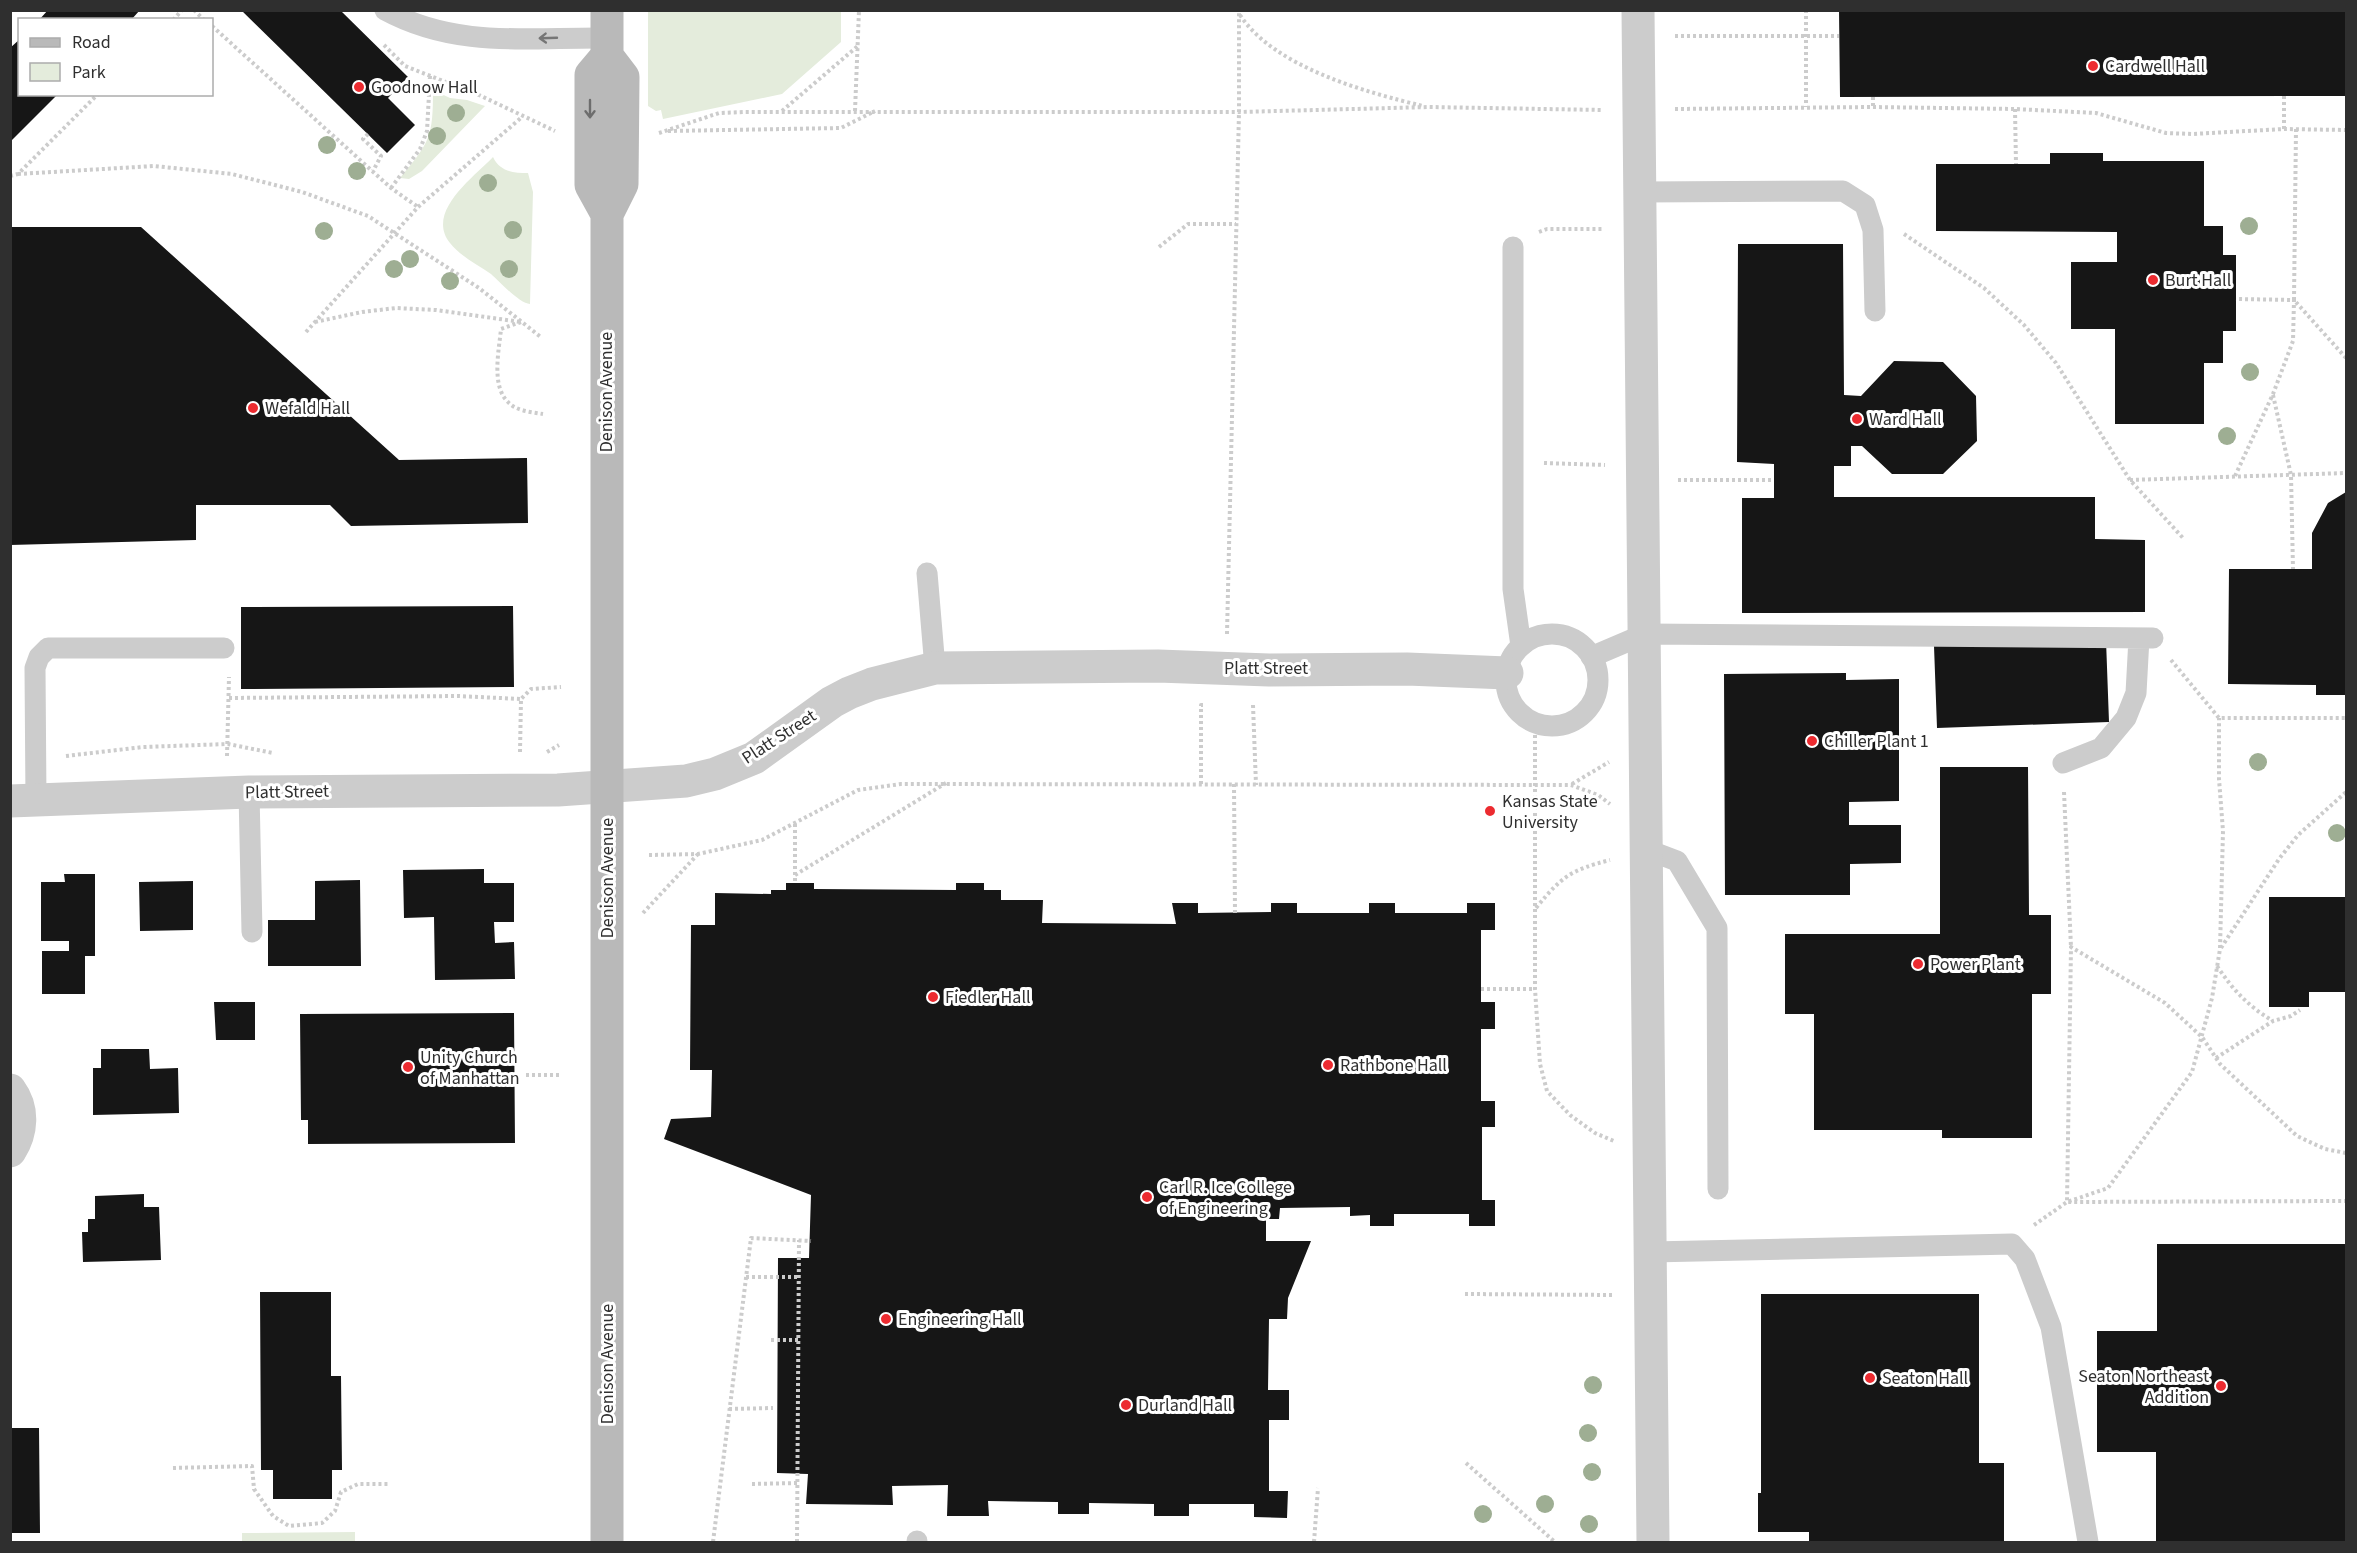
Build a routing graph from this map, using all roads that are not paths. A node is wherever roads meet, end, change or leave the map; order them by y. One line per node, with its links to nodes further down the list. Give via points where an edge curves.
1 (386, 10): 3 (lane, one-way to 1, via 502,40 457,36 401,19)
2 (1638, 10): 4 (street)
3 (607, 35): 14 (street, Denison Avenue, via 623,77 622,184 607,214)
4 (1640, 192): 6 (lane, via 1843,191 1865,205 1874,230); 8 (street)
5 (1521, 241): 11 (lane, via 1513,462)
6 (1875, 311)
7 (927, 573): 12 (lane)
8 (1645, 634): 10 (lane); 13 (lane, via 2146,638 2136,693 2126,718 2101,748); 17 (street)
9 (224, 648): 16 (lane, via 48,648 35,668 37,757)
10 (1591, 657): 11 (lane, via 1577,641 1548,634 1534,638); 11 (lane, via 1598,679 1589,707 1578,718 1550,726 1535,723 1512,703 1507,688)
11 (1514, 659): 12 (street, Platt Street, via 1407,669)
12 (935, 668): 14 (street, Platt Street, via 849,693 754,758 715,774 686,782)
13 (2063, 763)
14 (608, 787): 15 (street, Platt Street); 23 (street, Denison Avenue)
15 (236, 793): 16 (street, Platt Street); 18 (lane)
16 (23, 801)
17 (1648, 850): 21 (lane, via 1677,861 1717,928); 22 (street)
18 (252, 932)
19 (10, 1090): 20 (street, via 20,1113 19,1132)
20 (10, 1151)
21 (1718, 1189)
22 (1651, 1252): 24 (street); 25 (lane, via 2012,1245 2025,1259 2051,1327)
23 (607, 1542)
24 (1653, 1542)
25 (2088, 1542)

